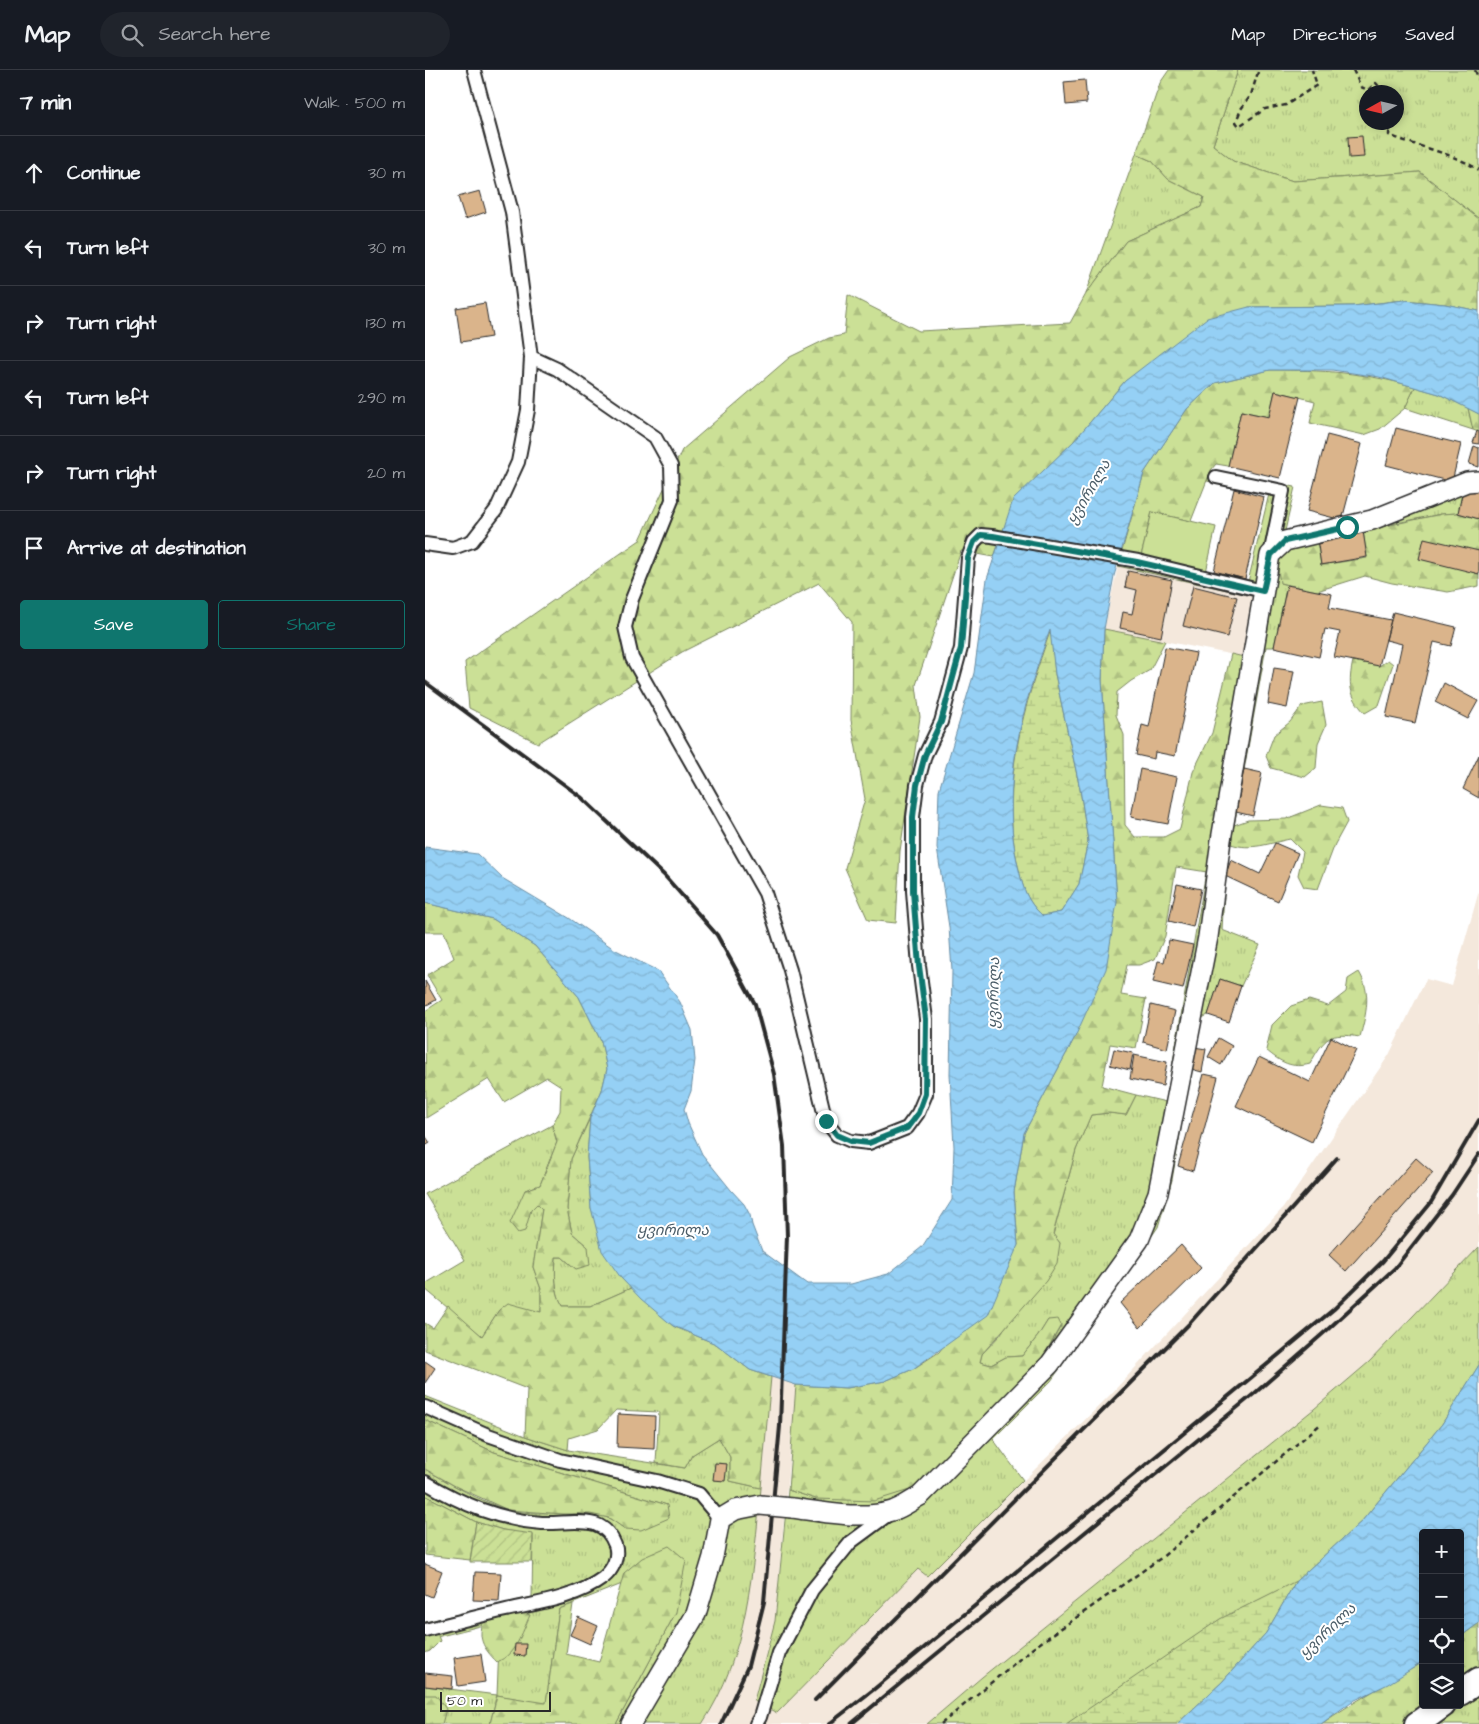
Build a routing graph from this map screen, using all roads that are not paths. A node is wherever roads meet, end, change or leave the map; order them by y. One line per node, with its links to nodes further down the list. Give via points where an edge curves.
1 (474, 70): 2 (street, via 512,212)
2 (531, 356): 5 (street, via 528,410 518,462 496,510 472,540 453,548); 7 (street, via 655,437 671,466 672,500 632,599 625,627 632,658 765,893 790,970 826,1121 837,1135 851,1141 869,1143 907,1128 918,1113 925,1094 926,1019 912,871 913,817 925,755 941,722 961,648 968,558 974,542 981,535 993,536 1137,562)
3 (1216, 477): 6 (street, via 1283,491)
4 (1479, 481): 6 (street, via 1467,482 1372,520 1285,541)
5 (425, 544)
6 (1271, 555): 7 (street)
7 (1263, 591): 10 (street, via 1208,937 1158,1193 1139,1240 1050,1364 920,1496)
8 (425, 1407): 11 (street, via 488,1435 560,1460 657,1481 699,1494)
9 (425, 1482): 12 (street, via 491,1514 515,1521 577,1521 596,1525 611,1534 617,1550 614,1566 604,1577 557,1599)
10 (893, 1510): 11 (street, bridge, via 828,1513 760,1505 735,1510); 17 (street, via 851,1542 812,1590 779,1653)
11 (720, 1519): 16 (street, via 713,1557 696,1614)
12 (425, 1630)
13 (1479, 1680): 14 (highway)
14 (1464, 1691)
15 (1438, 1709): 18 (highway)
16 (631, 1724)
17 (756, 1724)
18 (1417, 1724)

